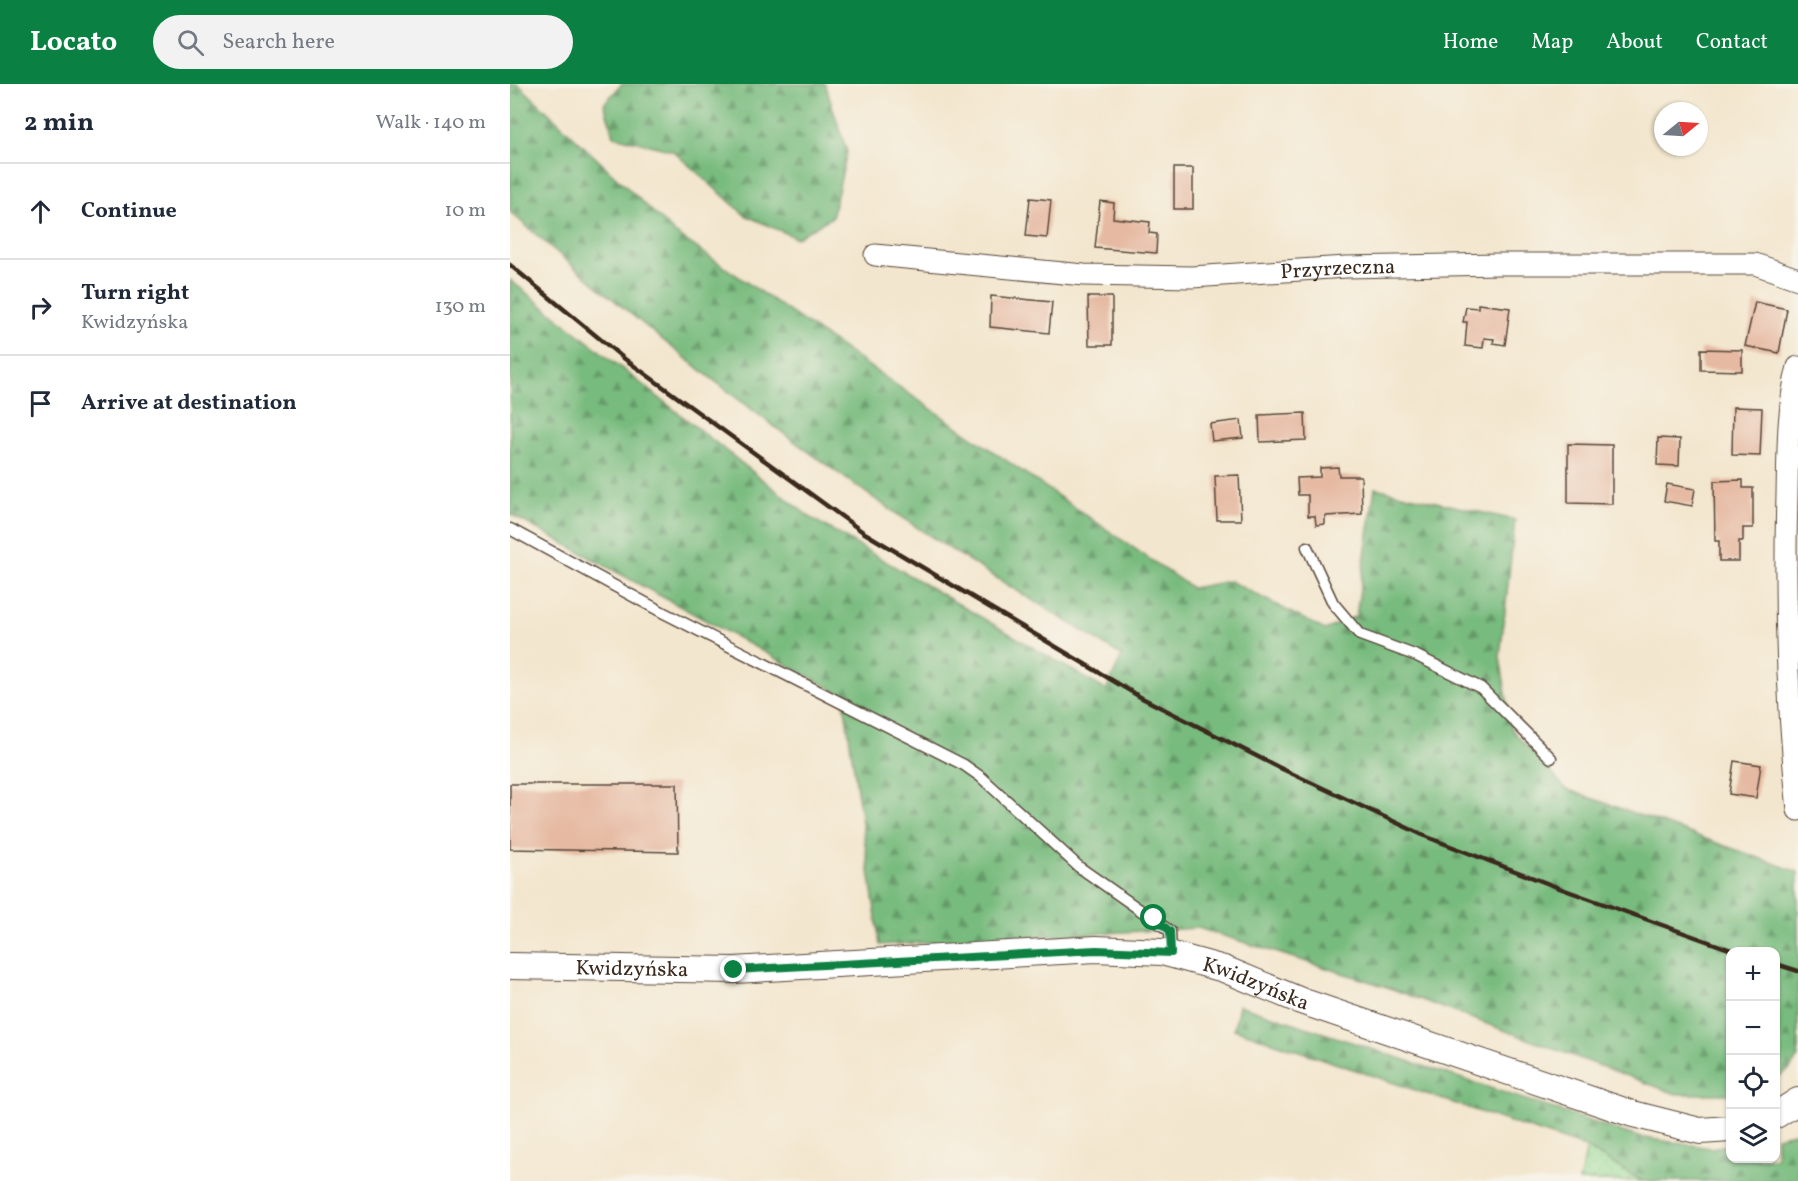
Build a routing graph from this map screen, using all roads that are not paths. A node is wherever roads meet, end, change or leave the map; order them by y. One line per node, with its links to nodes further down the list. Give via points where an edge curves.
1 (875, 255): 2 (street, Przyrzeczna, via 1084,275 1192,277 1346,267 1486,264 1755,264)
2 (1798, 279)
3 (1798, 368): 7 (street, via 1789,428 1785,555 1787,680)
4 (510, 529): 8 (lane, via 664,613 964,765 1079,867 1170,931)
5 (1307, 547): 6 (lane, via 1333,603 1360,635 1417,656 1481,688)
6 (1551, 758)
7 (1798, 810)
8 (1171, 953): 9 (street, Kwidzyńska, via 1096,950 734,970); 12 (street, Kwidzyńska, via 1633,1114 1700,1131)
9 (510, 966)
10 (1798, 1101): 11 (street)
11 (1780, 1112)
12 (1726, 1129)

